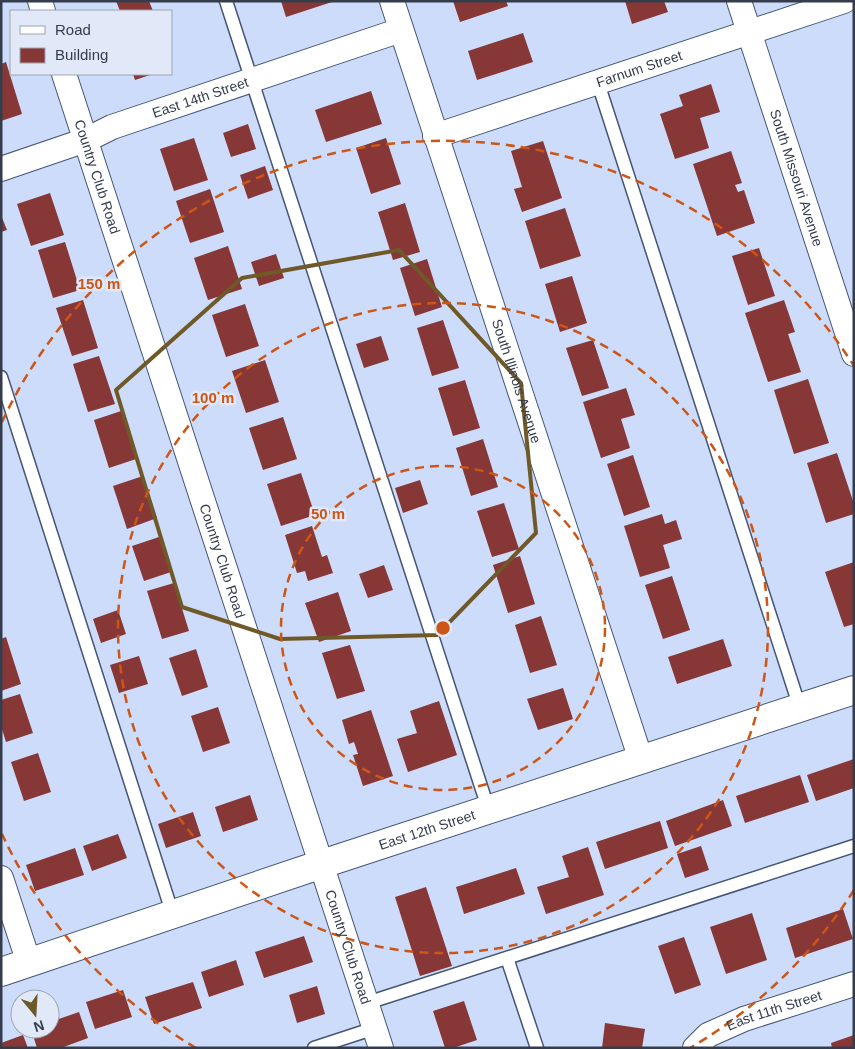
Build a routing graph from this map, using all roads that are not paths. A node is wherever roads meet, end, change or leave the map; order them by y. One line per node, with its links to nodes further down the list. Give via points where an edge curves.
1 (226, 1): 8 (lane)
2 (392, 1): 5 (street, South Illinois Avenue)
3 (739, 1): 6 (street, South Missouri Avenue)
4 (844, 1): 6 (street, Farnum Street)
5 (401, 30): 8 (street, East 14th Street); 10 (street, South Illinois Avenue)
6 (749, 33): 9 (street, Farnum Street); 13 (street, South Missouri Avenue)
7 (64, 75): 11 (street, Country Club Road)
8 (252, 80): 11 (street, East 14th Street, via 112,127); 18 (lane)
9 (598, 83): 10 (street, Farnum Street); 16 (lane)
10 (435, 136): 17 (street, South Illinois Avenue)
11 (86, 140): 12 (street, East 14th Street); 20 (street, Country Club Road)
12 (1, 169)
13 (854, 354)
14 (1, 377): 22 (lane)
15 (854, 690): 16 (street, East 12th Street)
16 (800, 708): 17 (street, East 12th Street)
17 (641, 760): 18 (street, East 12th Street)
18 (489, 811): 20 (street, East 12th Street)
19 (854, 846): 23 (lane)
20 (322, 864): 22 (street, East 12th Street); 27 (street, Country Club Road)
21 (1, 878): 24 (street)
22 (173, 916): 24 (street, East 12th Street)
23 (508, 958): 27 (lane); 31 (lane)
24 (29, 963): 25 (street, East 12th Street)
25 (1, 972)
26 (854, 984): 29 (street, East 11th Street, via 744,1019 708,1035)
27 (366, 1003): 28 (street, Country Club Road)
28 (378, 1038): 30 (lane)
29 (696, 1046)
30 (314, 1048)
31 (537, 1048)

